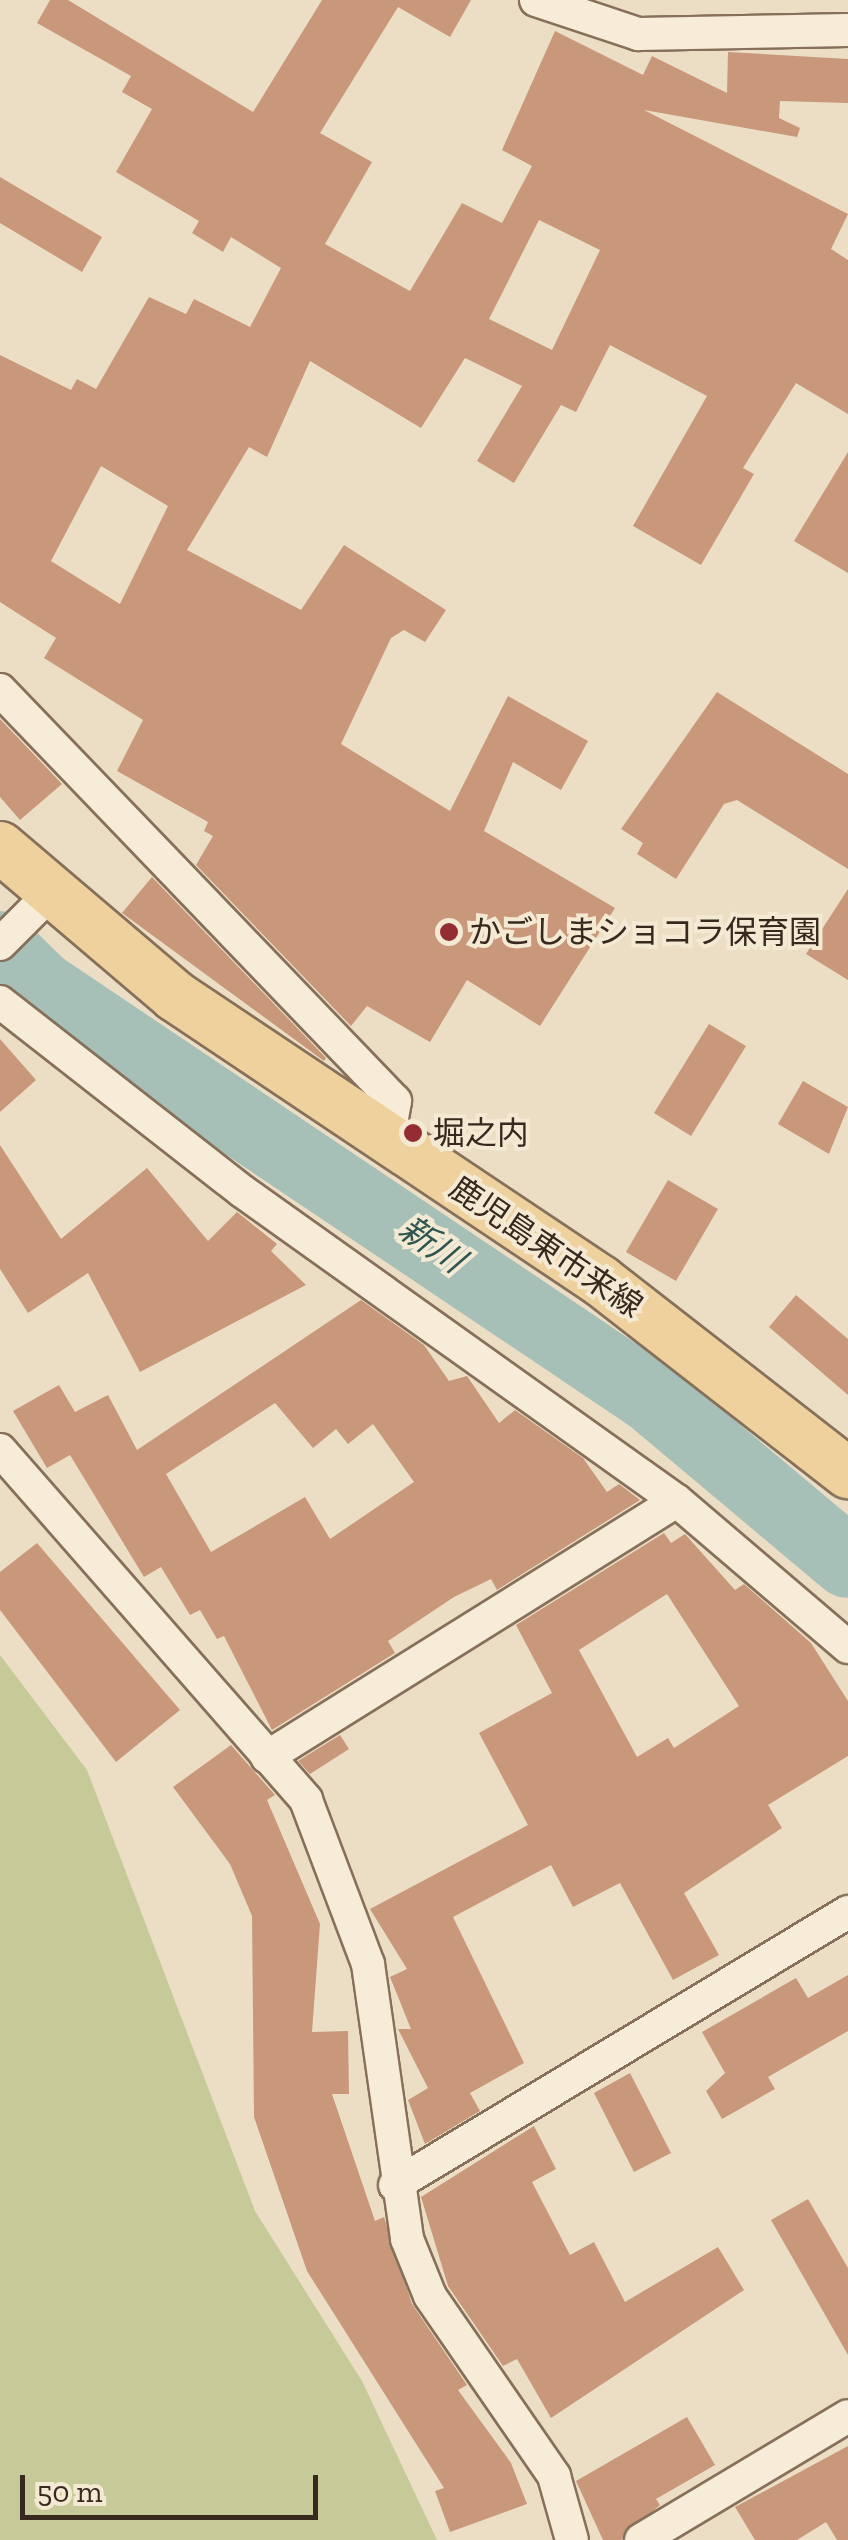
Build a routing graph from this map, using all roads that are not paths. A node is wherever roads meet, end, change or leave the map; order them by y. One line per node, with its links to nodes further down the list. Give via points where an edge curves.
1 (536, 0): 2 (street, via 638,34)
2 (848, 30)
3 (0, 690): 8 (street, via 395,1102)
4 (0, 848): 5 (main road, 鹿児島東市来線)
5 (52, 893): 6 (street); 8 (main road, 鹿児島東市来線, via 176,996)
6 (0, 944)
7 (0, 1002): 11 (street, via 242,1191)
8 (388, 1140): 10 (main road, 鹿児島東市来線, via 601,1281)
9 (0, 1450): 13 (street)
10 (848, 1473)
11 (678, 1501): 12 (street); 13 (street)
12 (848, 1647)
13 (267, 1756): 15 (street, via 306,1800 354,1919)
14 (848, 1912): 15 (street)
15 (395, 2185): 17 (street, via 430,2296 527,2428 554,2476)
16 (848, 2416): 18 (street)
17 (572, 2540)
18 (641, 2540)

